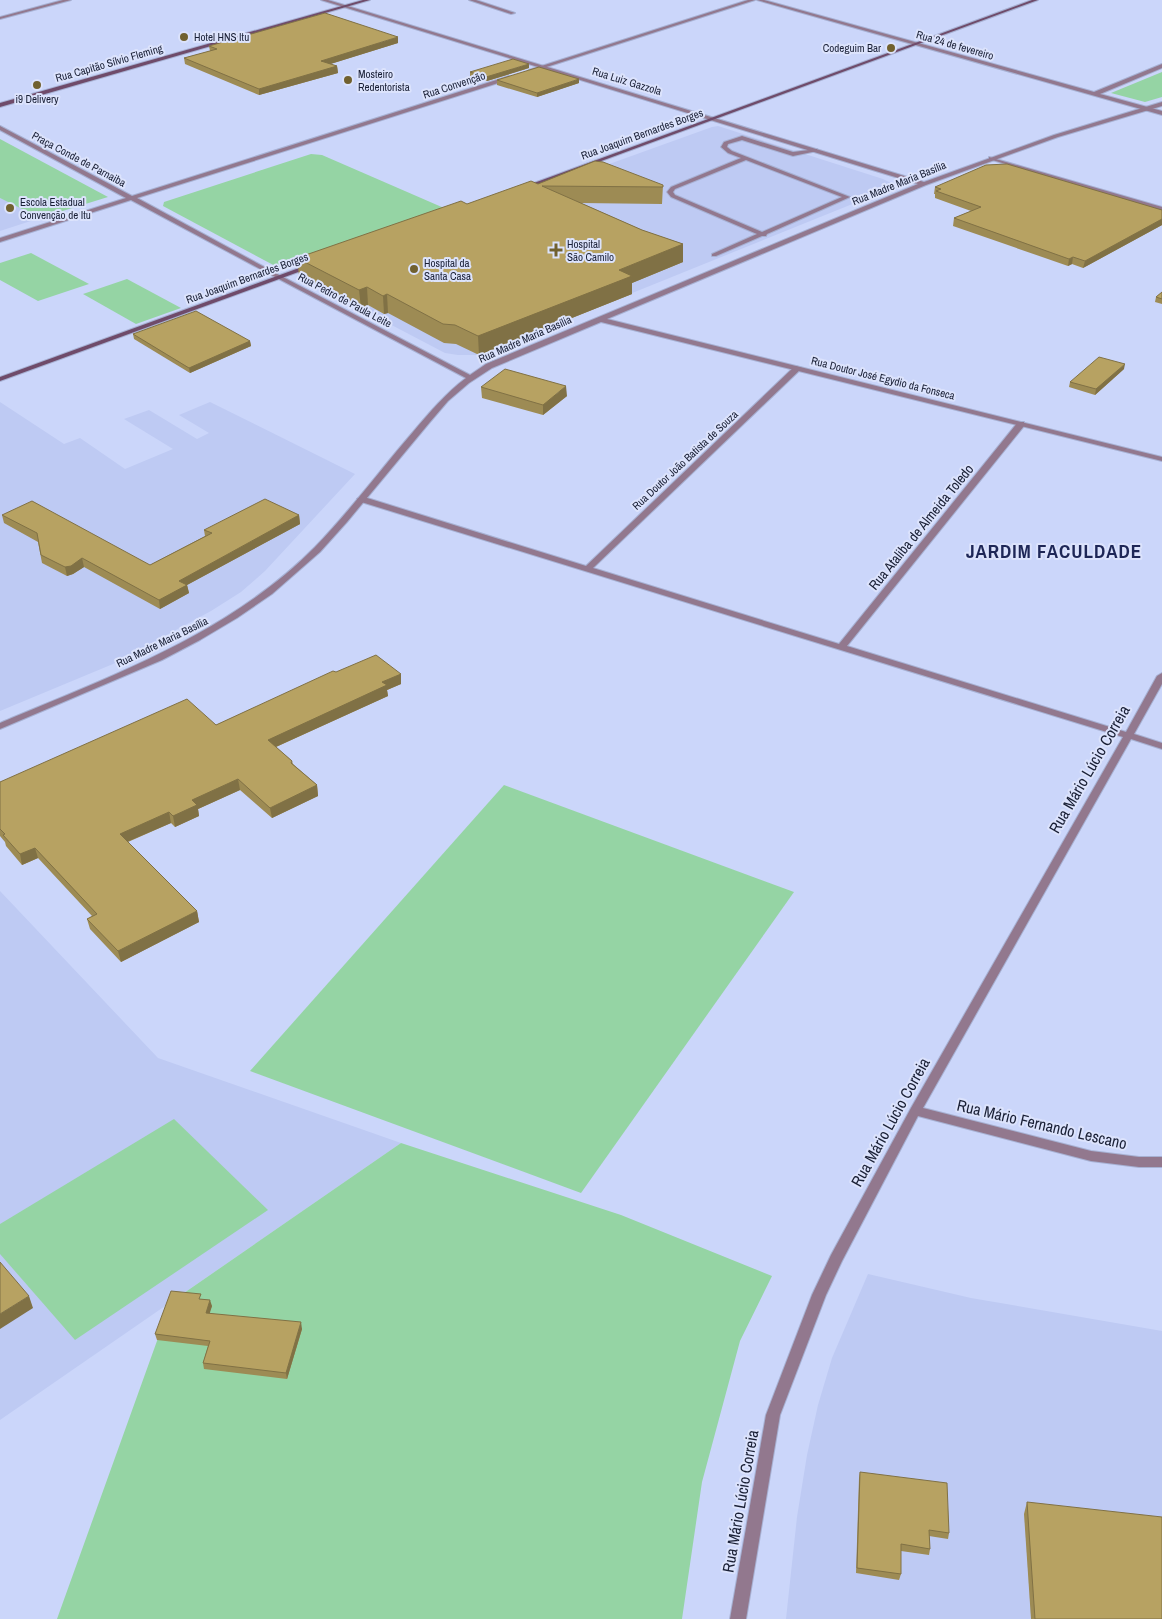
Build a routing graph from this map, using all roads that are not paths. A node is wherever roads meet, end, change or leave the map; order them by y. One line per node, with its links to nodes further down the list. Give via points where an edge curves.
1 (69, 0): 10 (street)
2 (323, 0): 8 (street, Rua Luiz Gazzola)
3 (368, 0): 8 (main road, Rua Capitão Sílvio Fleming)
4 (470, 0): 9 (street)
5 (753, 0): 12 (street)
6 (759, 0): 11 (street, Rua 24 de fevereiro)
7 (1036, 0): 11 (main road, Rua Joaquim Bernardes Borges)
8 (344, 6): 12 (street, Rua Luiz Gazzola); 18 (main road, Rua Capitão Sílvio Fleming)
9 (513, 13)
10 (0, 18)
11 (918, 44): 16 (street, Rua 24 de fevereiro); 21 (main road, Rua Joaquim Bernardes Borges)
12 (545, 66): 14 (street); 21 (street, Rua Luiz Gazzola)
13 (1162, 66): 16 (street)
14 (526, 72)
15 (516, 76): 30 (street, Rua Convenção)
16 (1095, 94): 19 (street, Rua 24 de fevereiro)
17 (1162, 104): 19 (street, Rua Madre Maria Basília)
18 (0, 105)
19 (1146, 109): 20 (street, Rua 24 de fevereiro); 27 (street, Rua Madre Maria Basília)
20 (1162, 113)
21 (714, 119): 23 (street, Rua Luiz Gazzola); 29 (main road, Rua Joaquim Bernardes Borges)
22 (0, 128): 30 (street, Praça Conde de Parnaiba)
23 (756, 132): 24 (street); 25 (street, Rua Luiz Gazzola)
24 (742, 138): 25 (street, via 793,154); 26 (street, via 726,143 724,147)
25 (815, 150): 28 (street, Rua Luiz Gazzola)
26 (746, 158): 32 (street, via 670,192); 32 (street, via 847,197)
27 (992, 158): 28 (street, Rua Madre Maria Basília); 31 (street)
28 (924, 184): 37 (street, Rua Madre Maria Basília)
29 (520, 190)
30 (132, 198): 33 (street, Praça Conde de Parnaiba); 36 (street, Rua Pedro de Paula Leite)
31 (1162, 209)
32 (764, 234): 34 (street)
33 (0, 240)
34 (714, 255)
35 (316, 264): 36 (main road, Rua Joaquim Bernardes Borges)
36 (280, 277): 39 (street, Rua Pedro de Paula Leite); 40 (main road, Rua Joaquim Bernardes Borges)
37 (599, 319): 38 (street, Rua Doutor José Egydio da Fonseca); 39 (street, Rua Madre Maria Basília, via 503,359)
38 (798, 368): 41 (street, Rua Doutor José Egydio da Fonseca); 44 (street, Rua Doutor João Batista de Souza)
39 (469, 377): 43 (street, Rua Madre Maria Basília, via 428,419)
40 (0, 379)
41 (1022, 424): 42 (street, Rua Doutor José Egydio da Fonseca); 45 (street, Rua Ataliba de Almeida Toledo)
42 (1162, 459)
43 (361, 499): 44 (street); 47 (street, Rua Madre Maria Basília, via 303,564 269,593 206,635)
44 (587, 569): 45 (street)
45 (841, 647): 48 (street)
46 (1162, 676): 48 (street, Rua Mário Lúcio Correia)
47 (0, 726)
48 (1128, 736): 49 (street); 50 (street, Rua Mário Lúcio Correia)
49 (1162, 746)
50 (915, 1111): 51 (street, Rua Mário Fernando Lescano, via 1091,1156); 52 (street, Rua Mário Lúcio Correia, via 819,1295 773,1416)
51 (1162, 1162)
52 (738, 1619)

